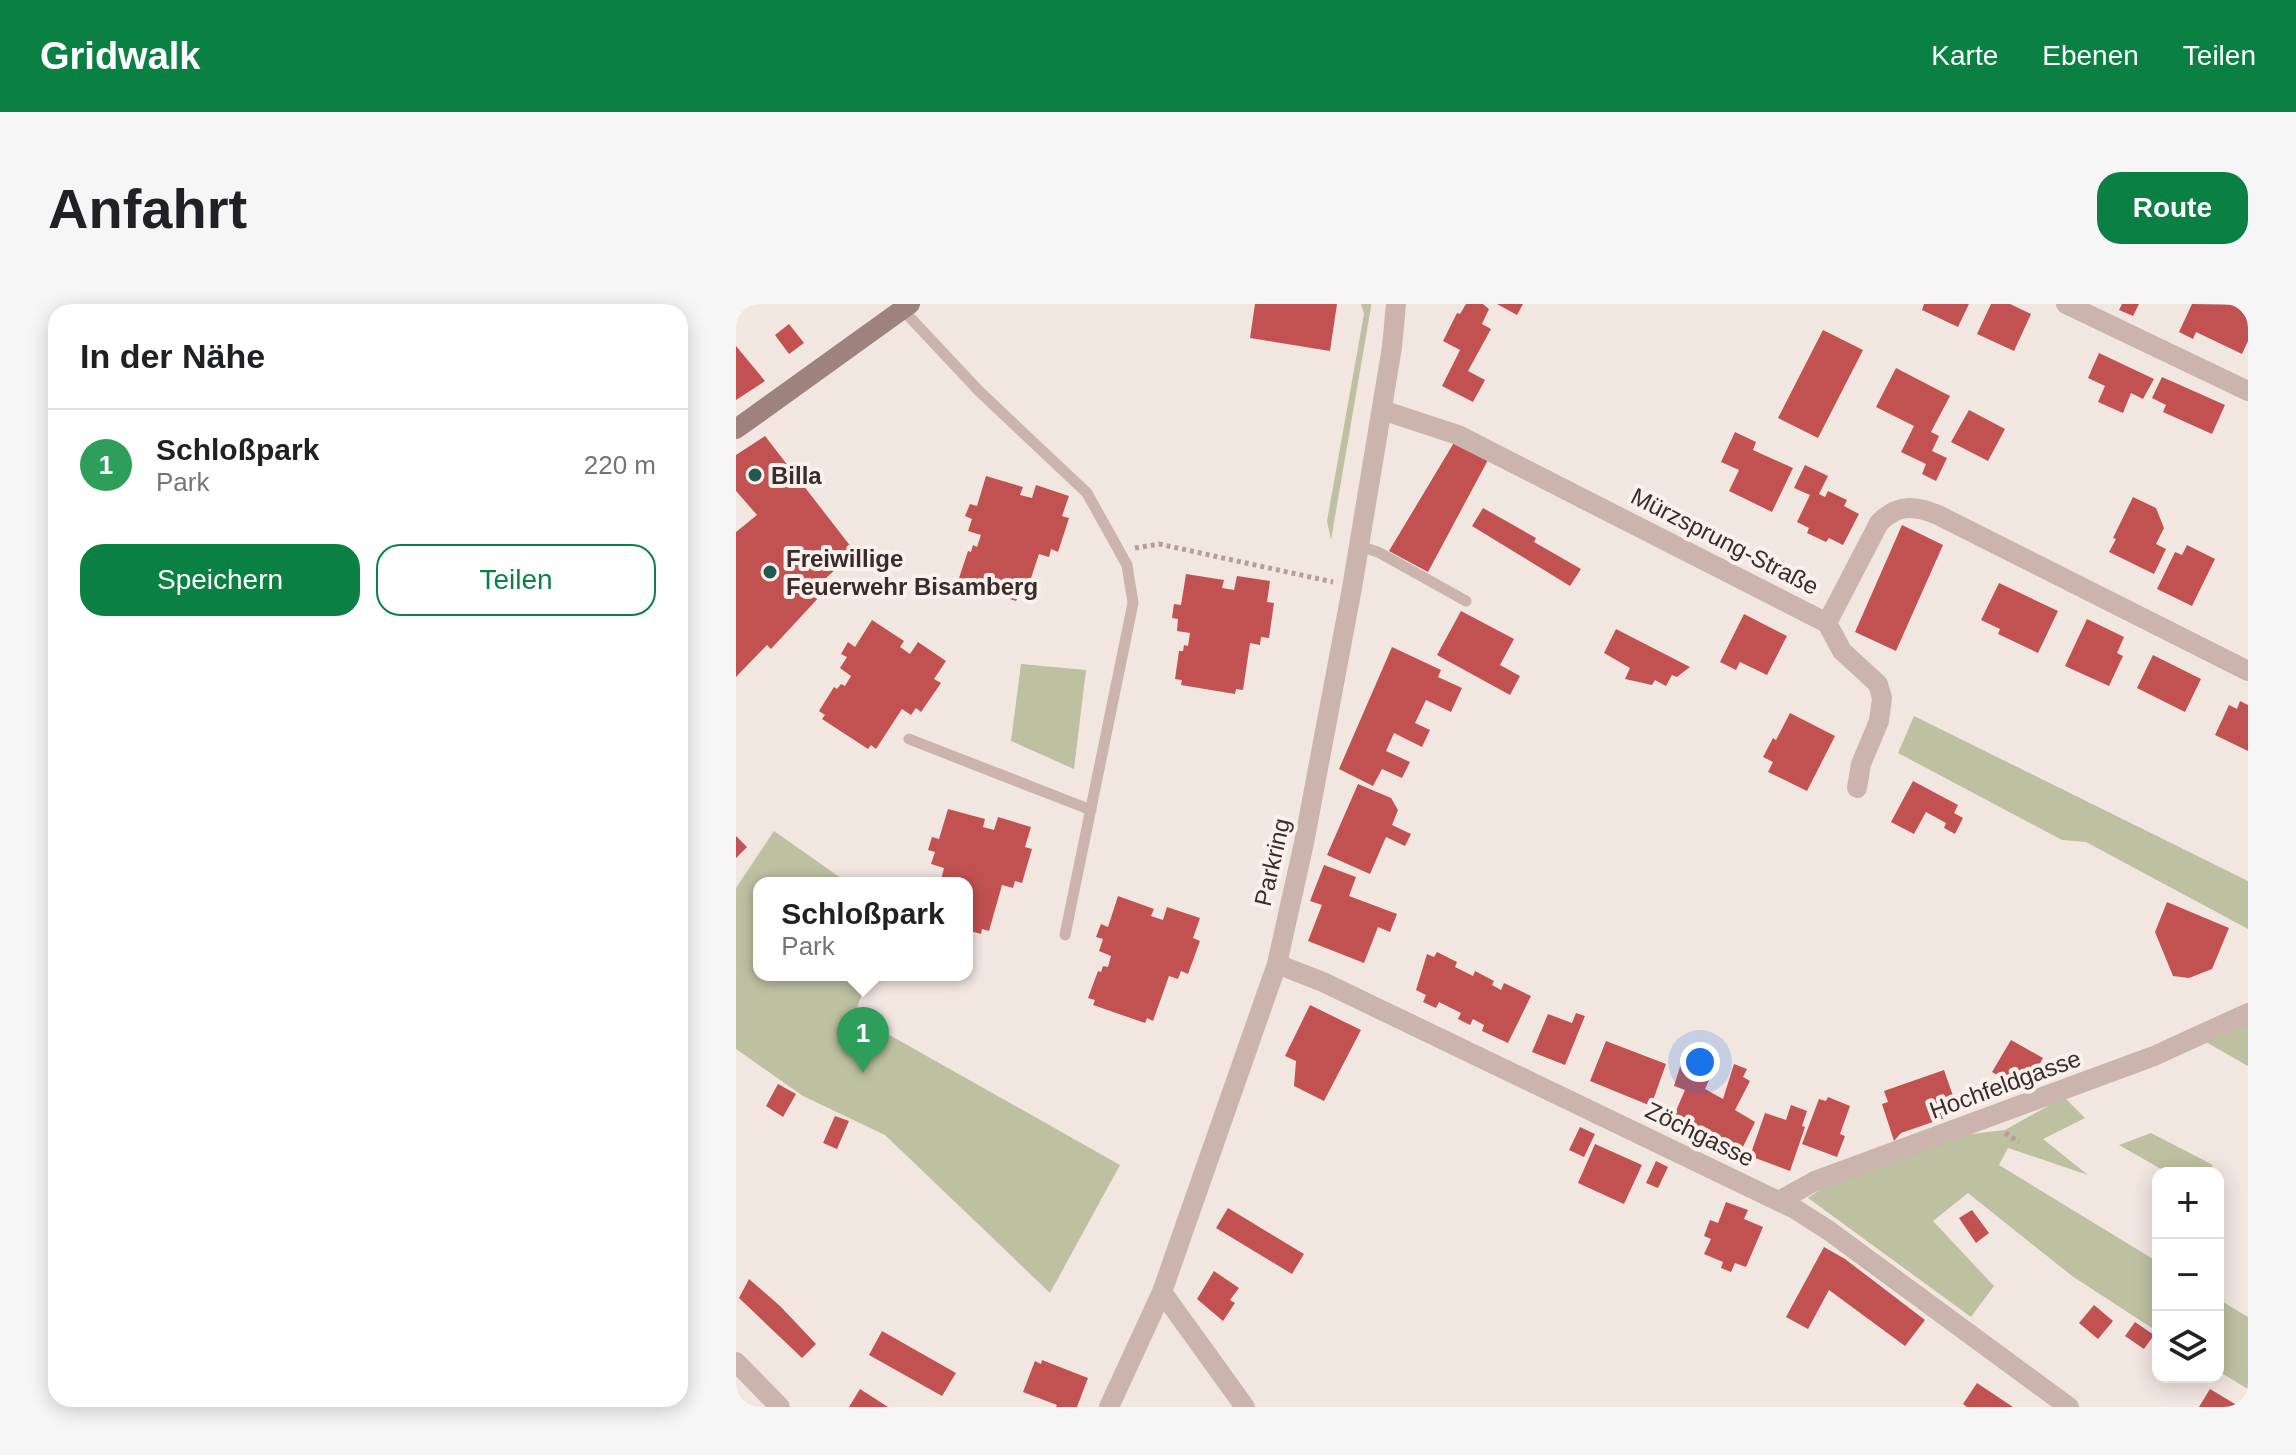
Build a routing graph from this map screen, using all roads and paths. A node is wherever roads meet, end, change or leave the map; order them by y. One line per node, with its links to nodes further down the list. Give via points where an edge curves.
1 (1396, 304): 5 (street, Parkring)
2 (2066, 304): 4 (street)
3 (906, 307): 6 (main road); 8 (lane, via 979,391 1087,493)
4 (2248, 391)
5 (1382, 410): 7 (street, Parkring); 11 (street, Mürzsprung-Straße, via 1458,435)
6 (736, 429)
7 (1359, 546): 10 (lane); 17 (street, Parkring)
8 (1119, 550): 9 (path, via 1159,544); 15 (lane, via 1133,603)
9 (1318, 579)
10 (1466, 601)
11 (1827, 623): 12 (street, Mürzsprung-Straße, via 1879,523 1900,507 1914,507); 14 (street, via 1842,651 1878,684 1882,698)
12 (2248, 671)
13 (909, 739): 15 (lane)
14 (1857, 788)
15 (1091, 810): 16 (lane)
16 (1065, 935)
17 (1277, 964): 19 (street, Zöchgasse); 20 (street, Parkring)
18 (2248, 1013): 19 (street, Hochfeldgasse, via 2154,1056 1815,1181)
19 (1779, 1201): 25 (street, Zöchgasse, via 1828,1230)
20 (1162, 1292): 23 (street, Parkring); 24 (street)
21 (736, 1362): 22 (street)
22 (780, 1407)
23 (1109, 1407)
24 (1245, 1407)
25 (2069, 1407)

